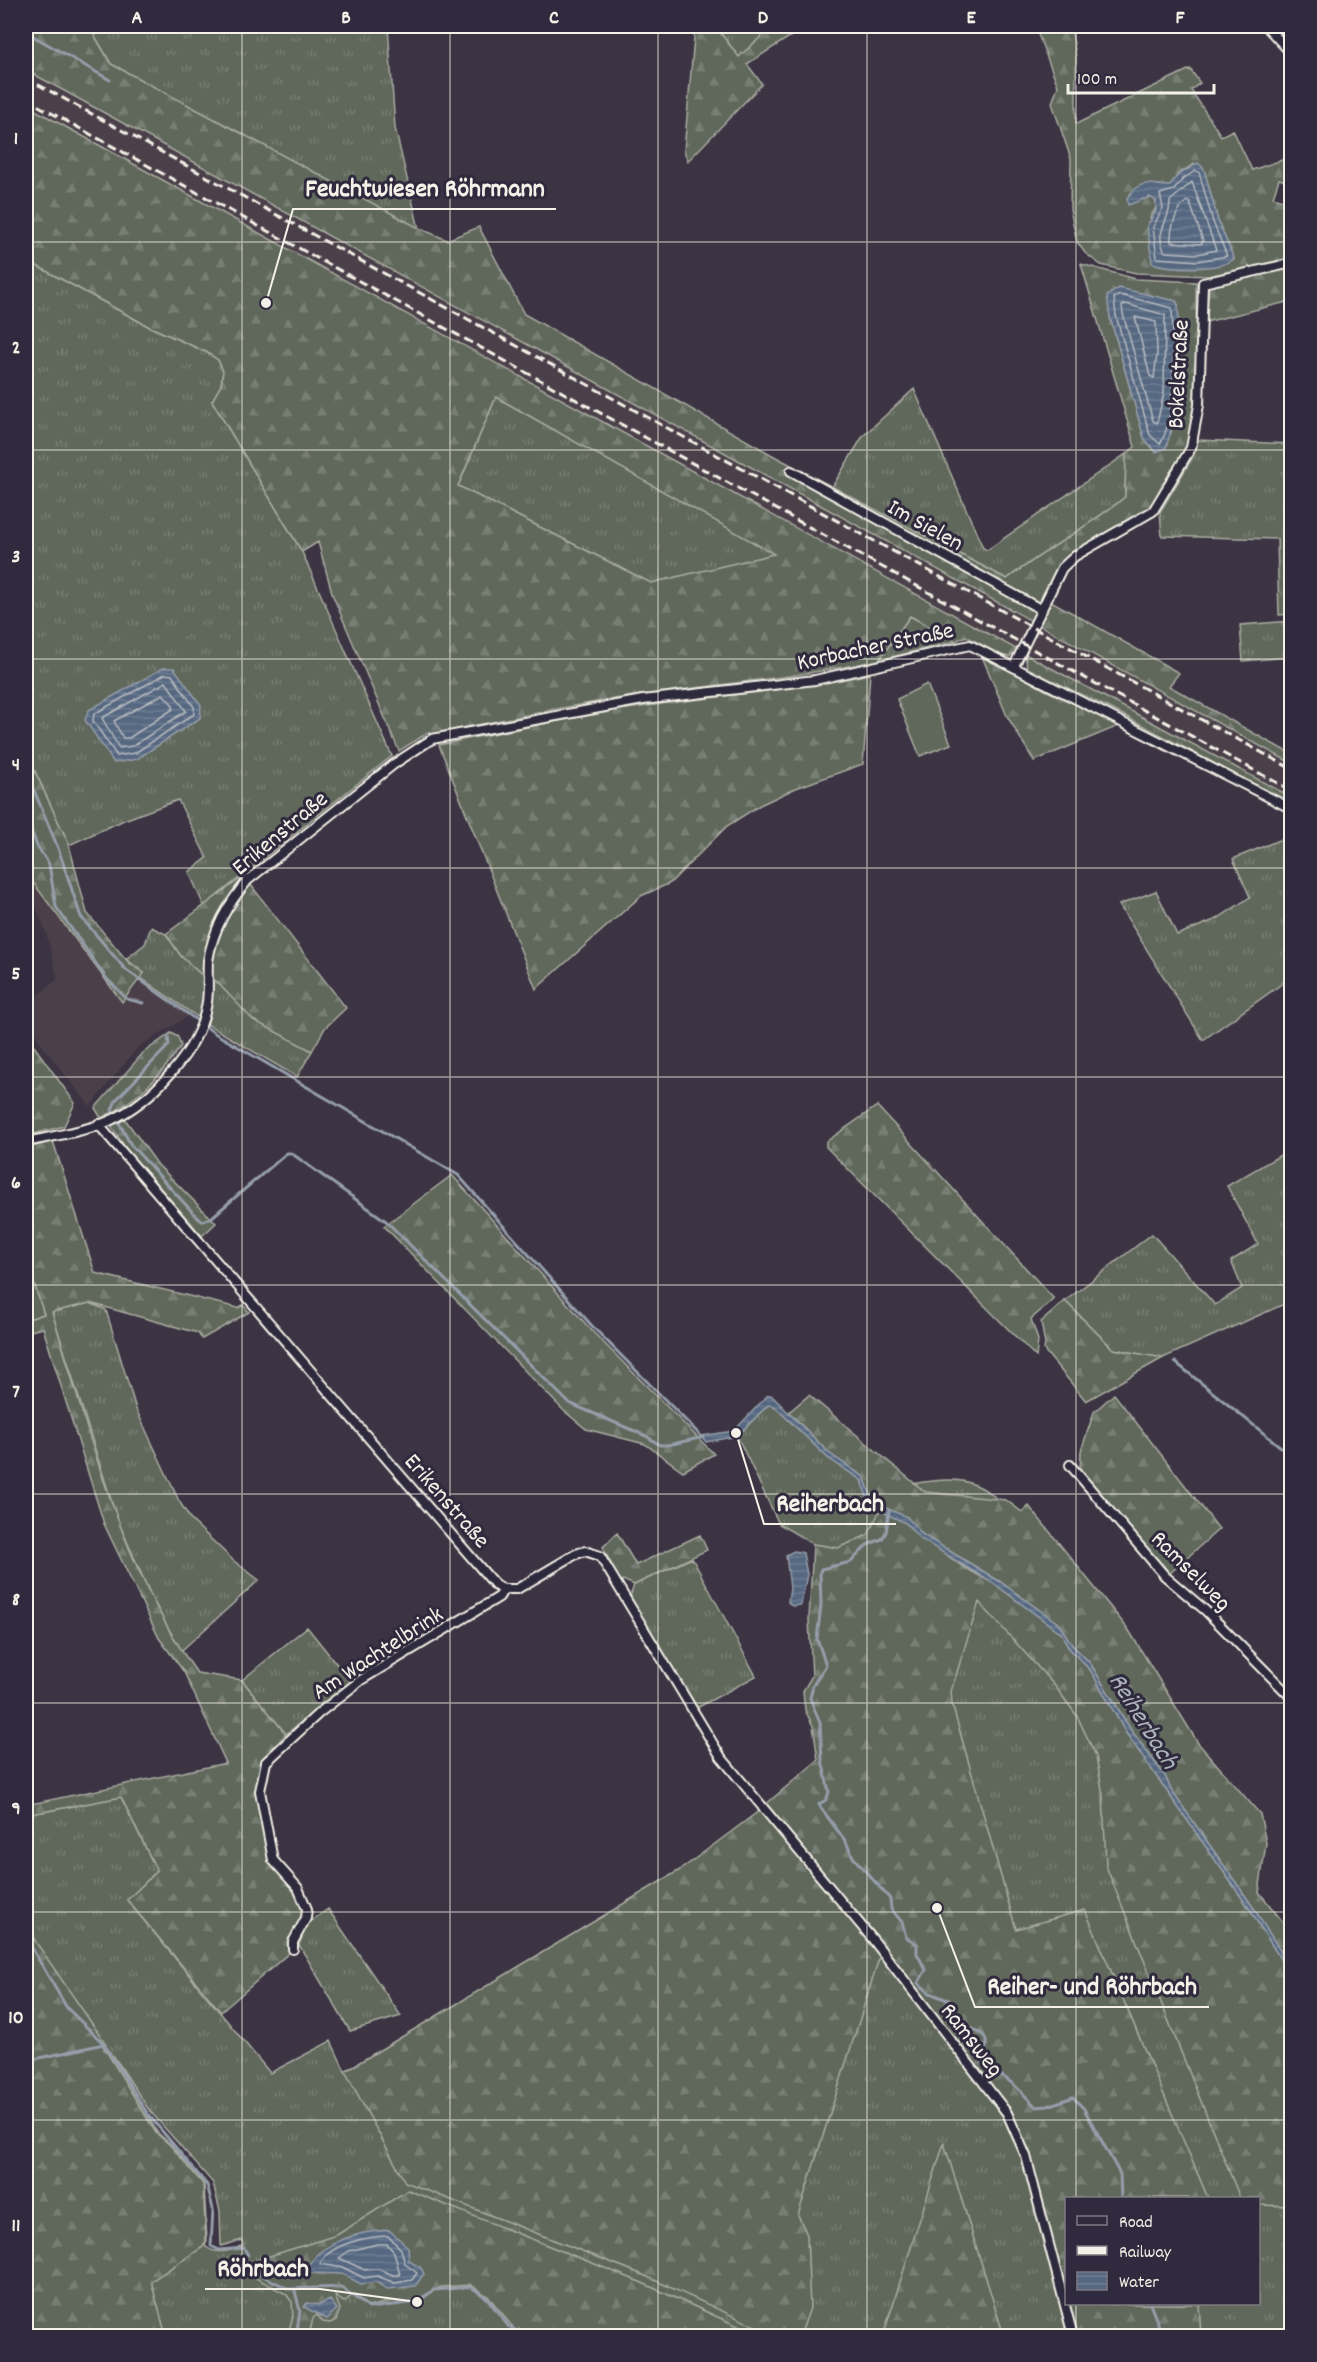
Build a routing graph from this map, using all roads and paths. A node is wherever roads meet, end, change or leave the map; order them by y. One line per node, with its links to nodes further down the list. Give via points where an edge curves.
1 (1266, 26): 2 (street)
2 (1292, 54)
3 (1292, 263): 5 (street, Bokelstraße, via 1203,284 1199,405 1191,448 1153,511 1066,564)
4 (791, 471): 5 (street, Im Sielen)
5 (1042, 610): 6 (street, Bokelstraße)
6 (1014, 666): 7 (street, Korbacher Straße, via 970,645 962,646 826,678 643,700); 8 (street, Korbacher Straße)
7 (432, 739): 9 (street, Erikenstraße, via 394,764 248,880 217,927 211,949 207,1004 186,1054 168,1076 123,1113)
8 (1292, 809)
9 (98, 1124): 10 (street, Erikenstraße); 12 (street, Erikenstraße, via 496,1586)
10 (26, 1142)
11 (1070, 1465): 13 (street, Ramselweg, via 1165,1576 1206,1611)
12 (504, 1589): 14 (street, Am Wachtelbrink, via 499,1597 361,1680 266,1761 260,1791 273,1860 298,1888 308,1909); 15 (street, Ramsweg, via 517,1589 576,1554 585,1551 600,1556 706,1733 1007,2113 1026,2156)
13 (1292, 1698)
14 (293, 1949)
15 (1073, 2337)

